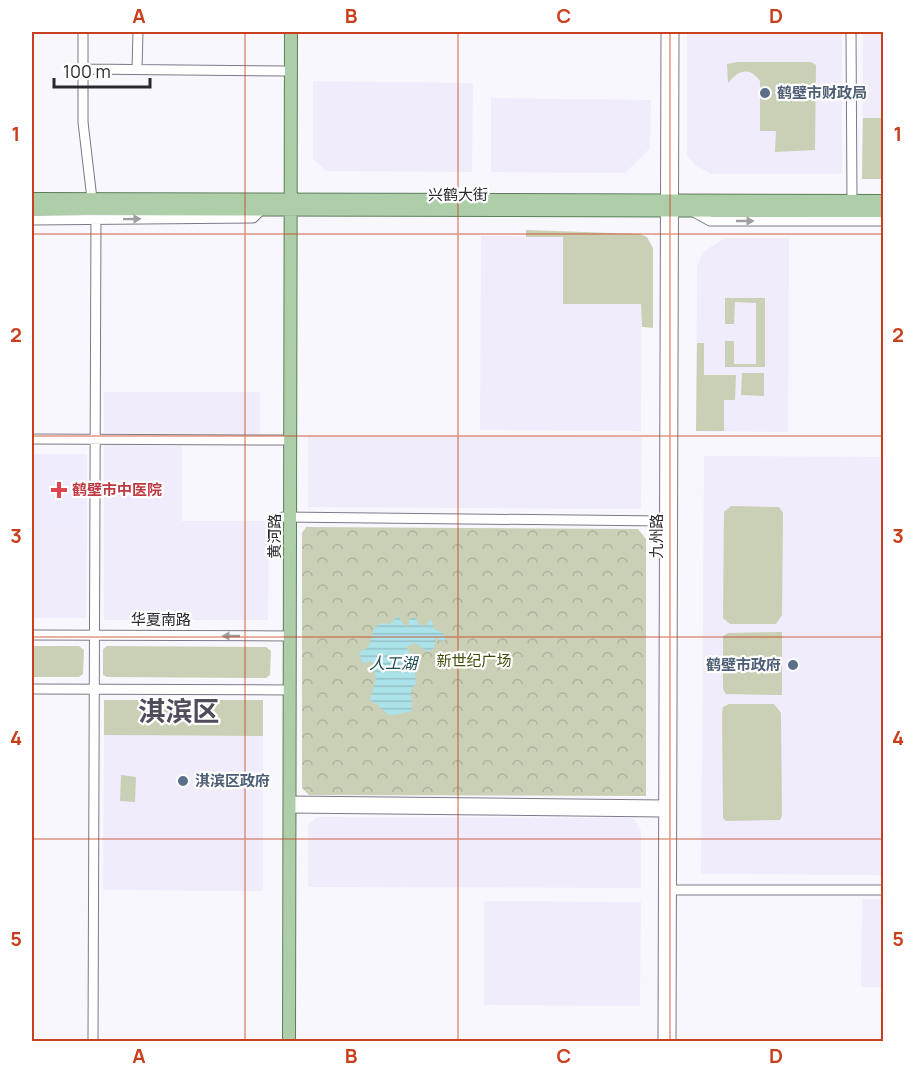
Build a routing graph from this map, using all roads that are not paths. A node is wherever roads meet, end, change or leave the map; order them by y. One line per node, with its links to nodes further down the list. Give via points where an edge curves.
1 (83, 32): 8 (street)
2 (138, 32): 9 (street)
3 (284, 32): 10 (main road, 黄河路)
4 (291, 32): 14 (main road, 黄河路)
5 (666, 32): 15 (street, 九州路)
6 (674, 32): 15 (street, 九州路)
7 (851, 32): 12 (street)
8 (83, 69): 9 (street); 17 (street, via 83,122)
9 (137, 69): 10 (street)
10 (284, 71): 14 (main road, 黄河路)
11 (32, 199): 17 (main road, 兴鹤大街)
12 (852, 201): 13 (main road, 兴鹤大街); 15 (main road, 兴鹤大街)
13 (884, 201)
14 (287, 205): 15 (main road, 兴鹤大街); 17 (main road, 兴鹤大街); 17 (main road, 兴鹤大街, one-way to 14, via 262,209); 24 (main road, 黄河路); 25 (main road, 黄河路)
15 (669, 205): 18 (main road, 兴鹤大街); 26 (street, 九州路); 35 (street, 九州路)
16 (32, 209): 17 (main road, 兴鹤大街)
17 (95, 209): 20 (street); 23 (street)
18 (690, 210): 19 (main road, 兴鹤大街); 21 (street, one-way to 21, via 710,221)
19 (884, 211)
20 (32, 219)
21 (884, 221)
22 (32, 439): 23 (street)
23 (95, 439): 24 (street); 28 (street)
24 (283, 440): 25 (main road, 黄河路)
25 (286, 517): 26 (street); 29 (main road, 黄河路)
26 (664, 521): 34 (street, 九州路)
27 (32, 635): 28 (street, 华夏南路)
28 (94, 635): 29 (street, 华夏南路, one-way to 28); 31 (street)
29 (286, 636): 32 (main road, 黄河路)
30 (32, 689): 31 (street)
31 (94, 689): 32 (street); 37 (street)
32 (286, 690): 33 (main road, 黄河路); 38 (main road, 黄河路)
33 (289, 805): 34 (street); 39 (main road, 黄河路)
34 (664, 808): 40 (street, 九州路)
35 (671, 890): 36 (street); 41 (street, 九州路)
36 (884, 890)
37 (93, 1041)
38 (282, 1041)
39 (289, 1041)
40 (663, 1041)
41 (671, 1041)

